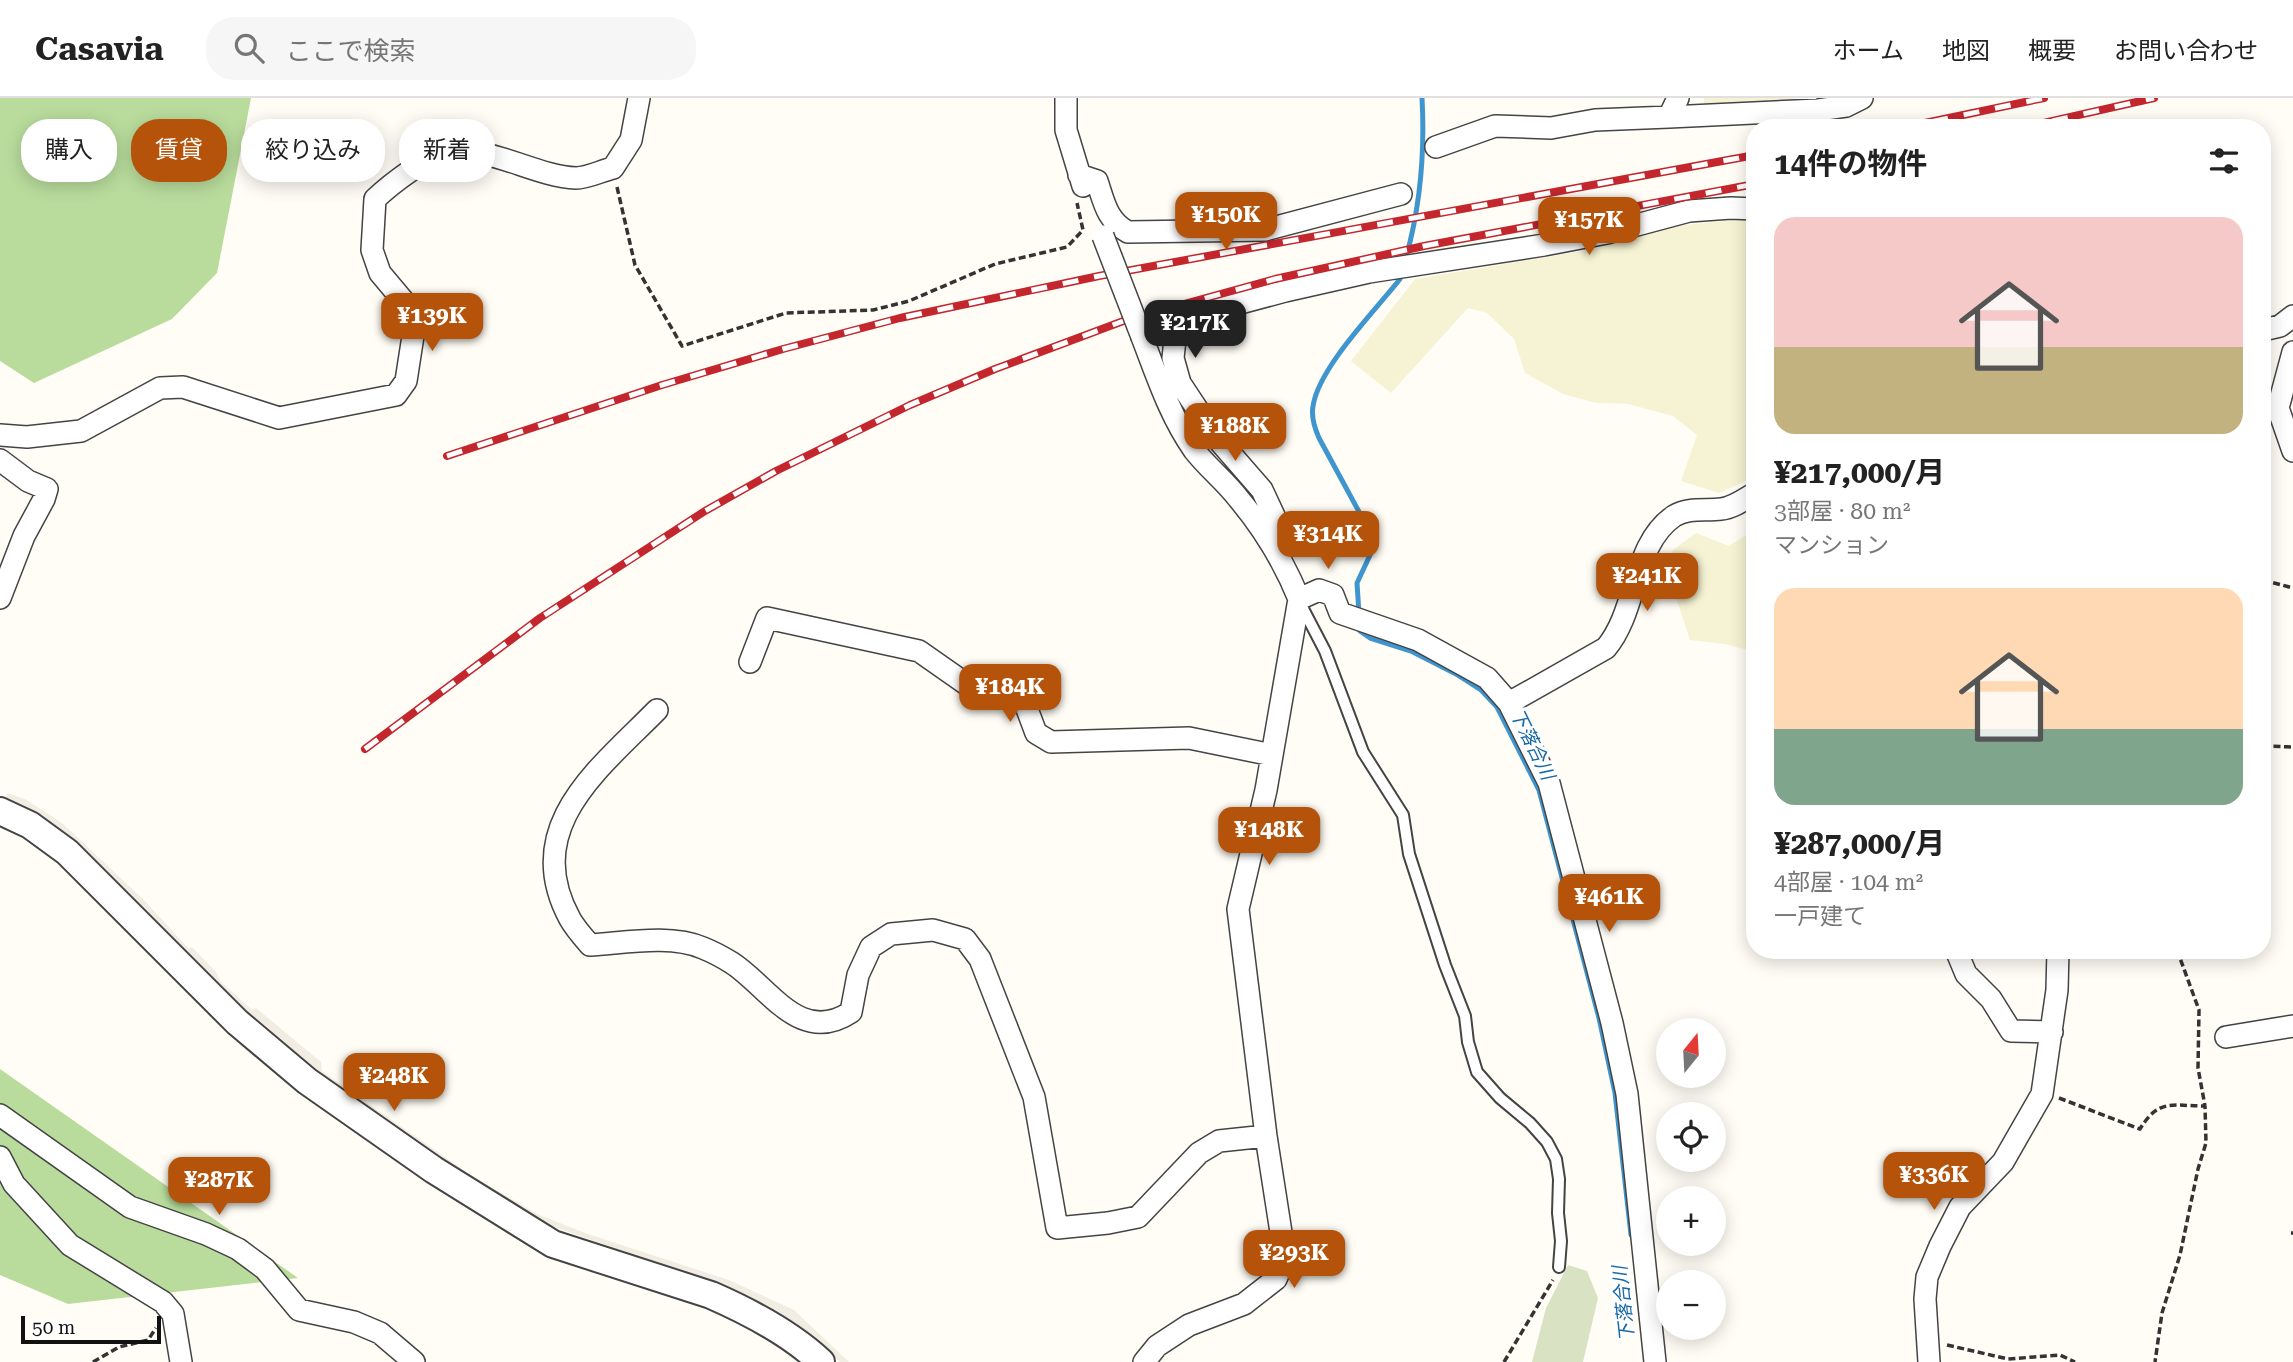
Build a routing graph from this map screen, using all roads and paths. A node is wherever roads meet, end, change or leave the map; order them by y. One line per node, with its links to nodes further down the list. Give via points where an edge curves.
1 (639, 98): 6 (street, via 631,140)
2 (1066, 98): 7 (street, via 1066,131)
3 (1862, 98): 4 (street, via 1846,106 1818,110)
4 (1673, 108): 5 (street, via 1551,128 1495,126)
5 (1436, 146)
6 (613, 168): 7 (path, via 635,265 682,346 786,313 873,310 909,301 995,264 1067,247 1083,230 1074,190); 13 (street, via 579,178 468,151 445,153 396,180 375,199 372,250 380,273 406,304 414,337 405,381 396,395 279,418 183,387 160,388 81,431 27,438)
7 (1079, 175): 8 (street, via 1097,181 1109,218 1128,232 1265,230); 17 (street, bridge, via 1176,421)
8 (1401, 194)
9 (1746, 209): 17 (street, via 1689,211 1544,245 1392,267 1192,316 1176,330 1173,358 1180,383 1215,436 1262,490 1276,520)
10 (2293, 317): 11 (street)
11 (2271, 328)
12 (2293, 352): 14 (street, via 2278,408)
13 (0, 435)
14 (2293, 451)
15 (0, 460): 20 (street, via 47,489)
16 (1746, 498): 23 (street, via 1724,509 1693,509 1676,515 1659,530 1647,552 1618,634 1606,648)
17 (1277, 550): 21 (street)
18 (2271, 582): 19 (path)
19 (2293, 588)
20 (0, 598)
21 (1298, 599): 23 (street, via 1319,590 1333,595 1340,613 1418,640 1487,678); 27 (street); 40 (lane, via 1325,651 1363,752 1403,815 1409,854 1465,1016 1477,1072 1530,1123 1556,1159)
22 (750, 662): 27 (street, via 767,618 919,651 969,686 1008,693 1024,701 1036,733 1051,742 1189,738)
23 (1509, 703): 49 (street, via 1549,783 1612,1023 1627,1094)
24 (657, 710): 38 (street, via 570,803 557,833 554,862 559,892 570,920 590,945 670,942 701,947 733,964 779,1005 811,1022 838,1021 851,1012 871,947 891,934 933,930 965,939 980,959 1034,1097 1057,1228 1138,1217 1199,1153 1219,1141)
25 (2271, 746): 26 (path)
26 (2293, 747)
27 (1272, 755): 38 (street, via 1238,909)
28 (0, 811): 46 (street, via 30,825 68,852 237,1022 307,1081 434,1170 554,1244 711,1295 775,1328)
29 (1960, 959): 33 (street, via 1966,974 1991,999 2011,1031)
30 (2058, 959): 33 (street)
31 (2180, 959): 36 (path, via 2199,1010 2198,1068)
32 (2293, 1026): 34 (street)
33 (2052, 1032): 35 (street)
34 (2225, 1037)
35 (2042, 1094): 36 (path, via 2067,1099 2140,1129 2162,1105); 42 (street, via 2003,1162 1960,1207 1940,1246 1927,1277)
36 (2205, 1106): 51 (path, via 2206,1143 2162,1313)
37 (0, 1115): 45 (street, via 130,1207 238,1249 265,1269 299,1310 380,1333)
38 (1266, 1136): 47 (street, via 1285,1258 1276,1279 1244,1304 1189,1325 1157,1346)
39 (0, 1157): 41 (street, via 14,1184 69,1245 163,1302)
40 (1559, 1267): 48 (path)
41 (173, 1318): 43 (path, via 148,1340 119,1347); 44 (street)
42 (1928, 1353): 50 (path, via 1946,1345 2008,1359 2060,1355)
43 (93, 1362)
44 (181, 1362)
45 (414, 1362)
46 (821, 1362)
47 (1144, 1362)
48 (1504, 1362)
49 (1655, 1362)
50 (2074, 1362)
51 (2155, 1362)

